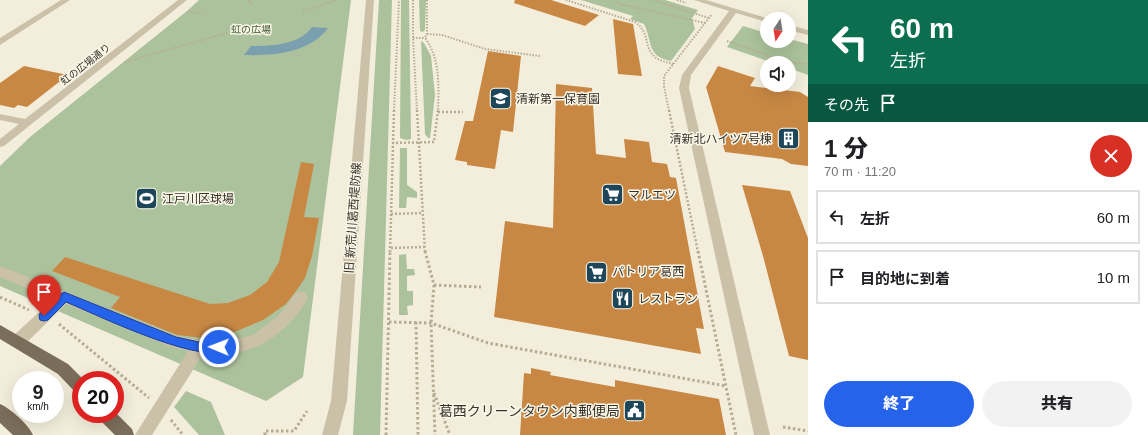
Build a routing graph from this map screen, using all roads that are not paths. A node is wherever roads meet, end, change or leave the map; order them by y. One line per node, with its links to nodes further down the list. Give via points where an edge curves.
1 (66, 0): 9 (street)
2 (183, 0): 11 (street, 虹の広場通り)
3 (370, 0): 25 (street, 旧 新荒川葛西堤防線, via 339,401)
4 (698, 0): 5 (street)
5 (734, 10): 6 (street); 26 (street, via 683,84)
6 (760, 18)
7 (796, 29): 8 (street)
8 (808, 33)
9 (1, 41)
10 (0, 117): 11 (street)
11 (27, 123): 12 (street, 虹の広場通り)
12 (0, 144)
13 (0, 271): 15 (street)
14 (301, 296): 18 (street, via 285,318 257,340 241,345)
15 (64, 297): 17 (street); 18 (street, via 176,342)
16 (0, 330): 17 (main road)
17 (18, 341): 19 (main road, via 63,369)
18 (199, 347): 24 (street)
19 (72, 378)
20 (0, 412): 22 (main road)
21 (115, 423): 23 (main road)
22 (25, 435)
23 (126, 435)
24 (143, 435)
25 (330, 435)
26 (762, 435)

